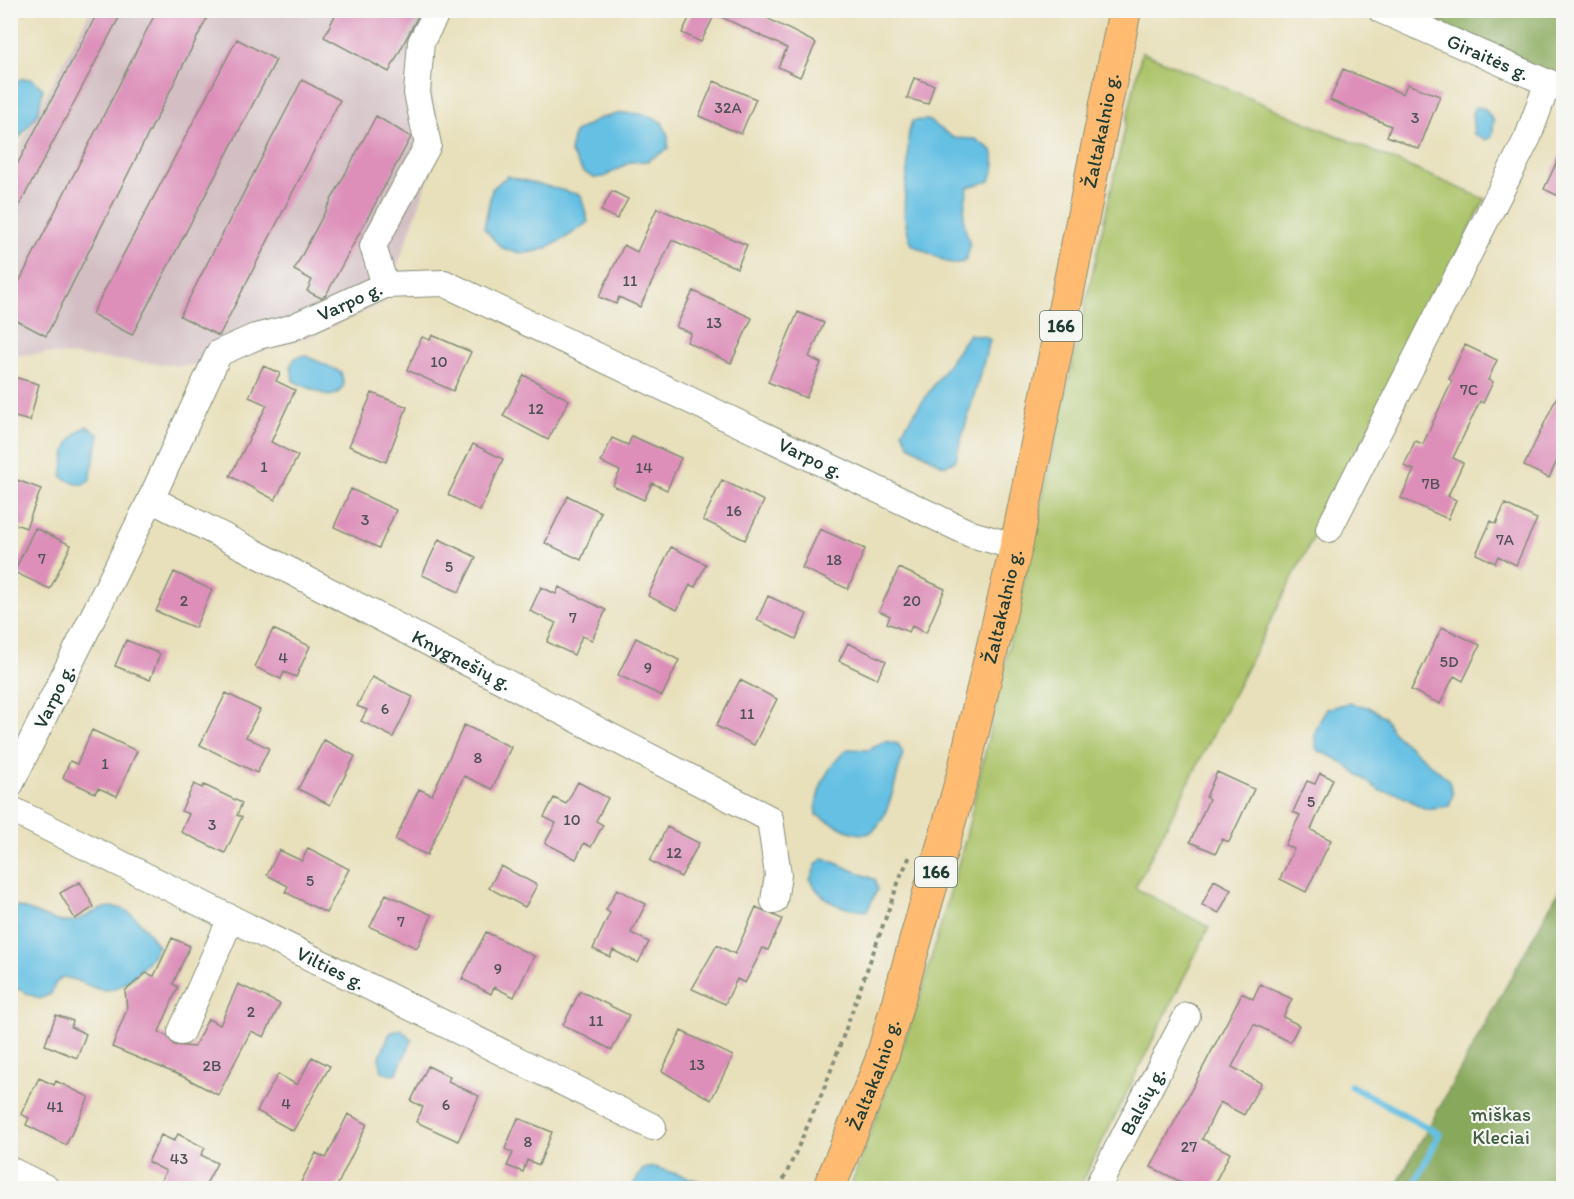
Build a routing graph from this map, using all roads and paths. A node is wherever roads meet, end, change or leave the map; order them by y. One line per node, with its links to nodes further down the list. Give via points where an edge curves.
1 (438, 10): 5 (street, via 421,42 417,93 428,145 373,246)
2 (1125, 10): 8 (main road, Žaltakalnio g. / 166)
3 (1381, 10): 4 (street, Giraitės g.)
4 (1556, 86): 7 (street)
5 (385, 285): 6 (street, Varpo g., via 291,328 219,353); 8 (street, Varpo g., via 444,283 971,534)
6 (152, 499): 9 (street, Varpo g.); 12 (street, Knygnešių g., via 770,819 778,875)
7 (1329, 529)
8 (1016, 547): 20 (main road, Žaltakalnio g. / 166, via 962,778 912,958 881,1061)
9 (10, 785)
10 (10, 809): 13 (street, Vilties g.)
11 (916, 844): 19 (path, via 901,875 826,1084)
12 (774, 901)
13 (231, 918): 15 (street); 16 (street, Vilties g.)
14 (1187, 1016): 21 (street, Balsių g.)
15 (181, 1032)
16 (653, 1126)
17 (10, 1170): 18 (street)
18 (46, 1188)
19 (780, 1188)
20 (829, 1188)
21 (1097, 1188)

